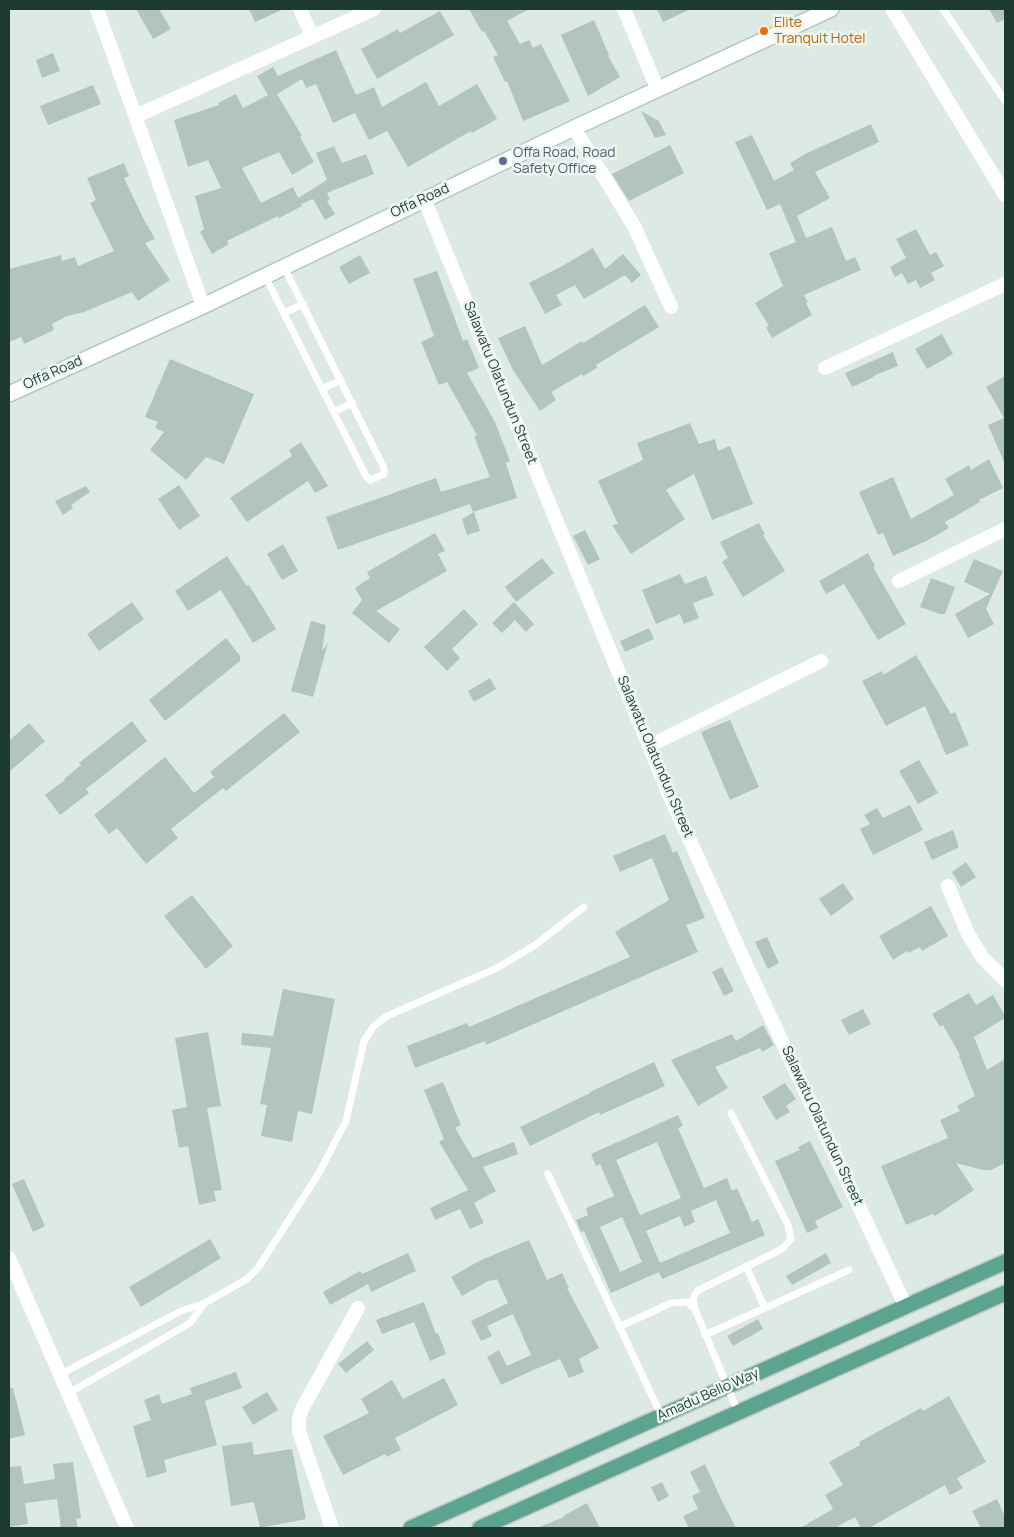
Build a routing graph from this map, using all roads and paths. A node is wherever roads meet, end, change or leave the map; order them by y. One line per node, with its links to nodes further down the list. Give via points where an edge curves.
1 (97, 9): 11 (street)
2 (300, 9): 8 (street)
3 (374, 9): 8 (street)
4 (624, 9): 9 (street)
5 (831, 9): 9 (street, Offa Road)
6 (892, 9): 13 (street)
7 (943, 9): 10 (lane)
8 (312, 36): 11 (street)
9 (658, 88): 12 (street, Offa Road)
10 (1005, 101)
11 (136, 116): 19 (street)
12 (574, 128): 14 (street, Offa Road); 20 (street, via 634,226)
13 (1005, 195)
14 (424, 199): 15 (street, Offa Road); 31 (street, Salawatu Olatundun Street)
15 (284, 266): 16 (street, Offa Road); 18 (lane)
16 (265, 276): 19 (street, Offa Road); 21 (lane)
17 (1005, 284): 22 (street)
18 (303, 304): 21 (lane); 23 (lane)
19 (203, 306): 25 (street, Offa Road)
20 (671, 307)
21 (284, 313): 24 (lane)
22 (826, 368)
23 (341, 380): 24 (lane); 26 (lane)
24 (322, 389): 27 (lane)
25 (9, 394)
26 (352, 403): 27 (lane); 27 (lane, via 384,474 370,480 366,476)
27 (334, 412)
28 (1005, 529): 29 (street)
29 (899, 581)
30 (821, 660): 31 (street)
31 (649, 746): 43 (street, Salawatu Olatundun Street, via 748,969)
32 (948, 886): 34 (street, via 968,934 983,958)
33 (584, 907): 42 (lane, via 535,945 497,968 387,1016 374,1026 364,1041 346,1121 319,1173 258,1268 247,1279)
34 (1005, 980)
35 (731, 1113): 39 (lane, via 788,1225 791,1239 782,1248)
36 (548, 1174): 47 (lane)
37 (9, 1258): 49 (street)
38 (1005, 1262): 43 (main road, Amadu Bello Way)
39 (746, 1266): 45 (lane); 46 (lane, via 697,1291 693,1299)
40 (850, 1270): 45 (lane)
41 (1005, 1293): 52 (main road, Amadu Bello Way)
42 (203, 1304): 49 (lane, via 181,1311); 51 (lane, via 190,1323)
43 (906, 1306): 50 (main road, Amadu Bello Way)
44 (358, 1308): 55 (street, via 299,1418 299,1431)
45 (764, 1308): 48 (lane)
46 (695, 1309): 47 (lane, via 687,1302 672,1303); 48 (lane)
47 (619, 1327): 53 (lane)
48 (705, 1335): 50 (lane)
49 (61, 1374): 51 (street)
50 (726, 1386): 52 (lane); 53 (main road, Amadu Bello Way)
51 (69, 1393): 54 (street)
52 (738, 1412): 57 (main road, Amadu Bello Way)
53 (661, 1415): 56 (main road, Amadu Bello Way)
54 (127, 1528)
55 (332, 1528)
56 (411, 1528)
57 (480, 1528)

